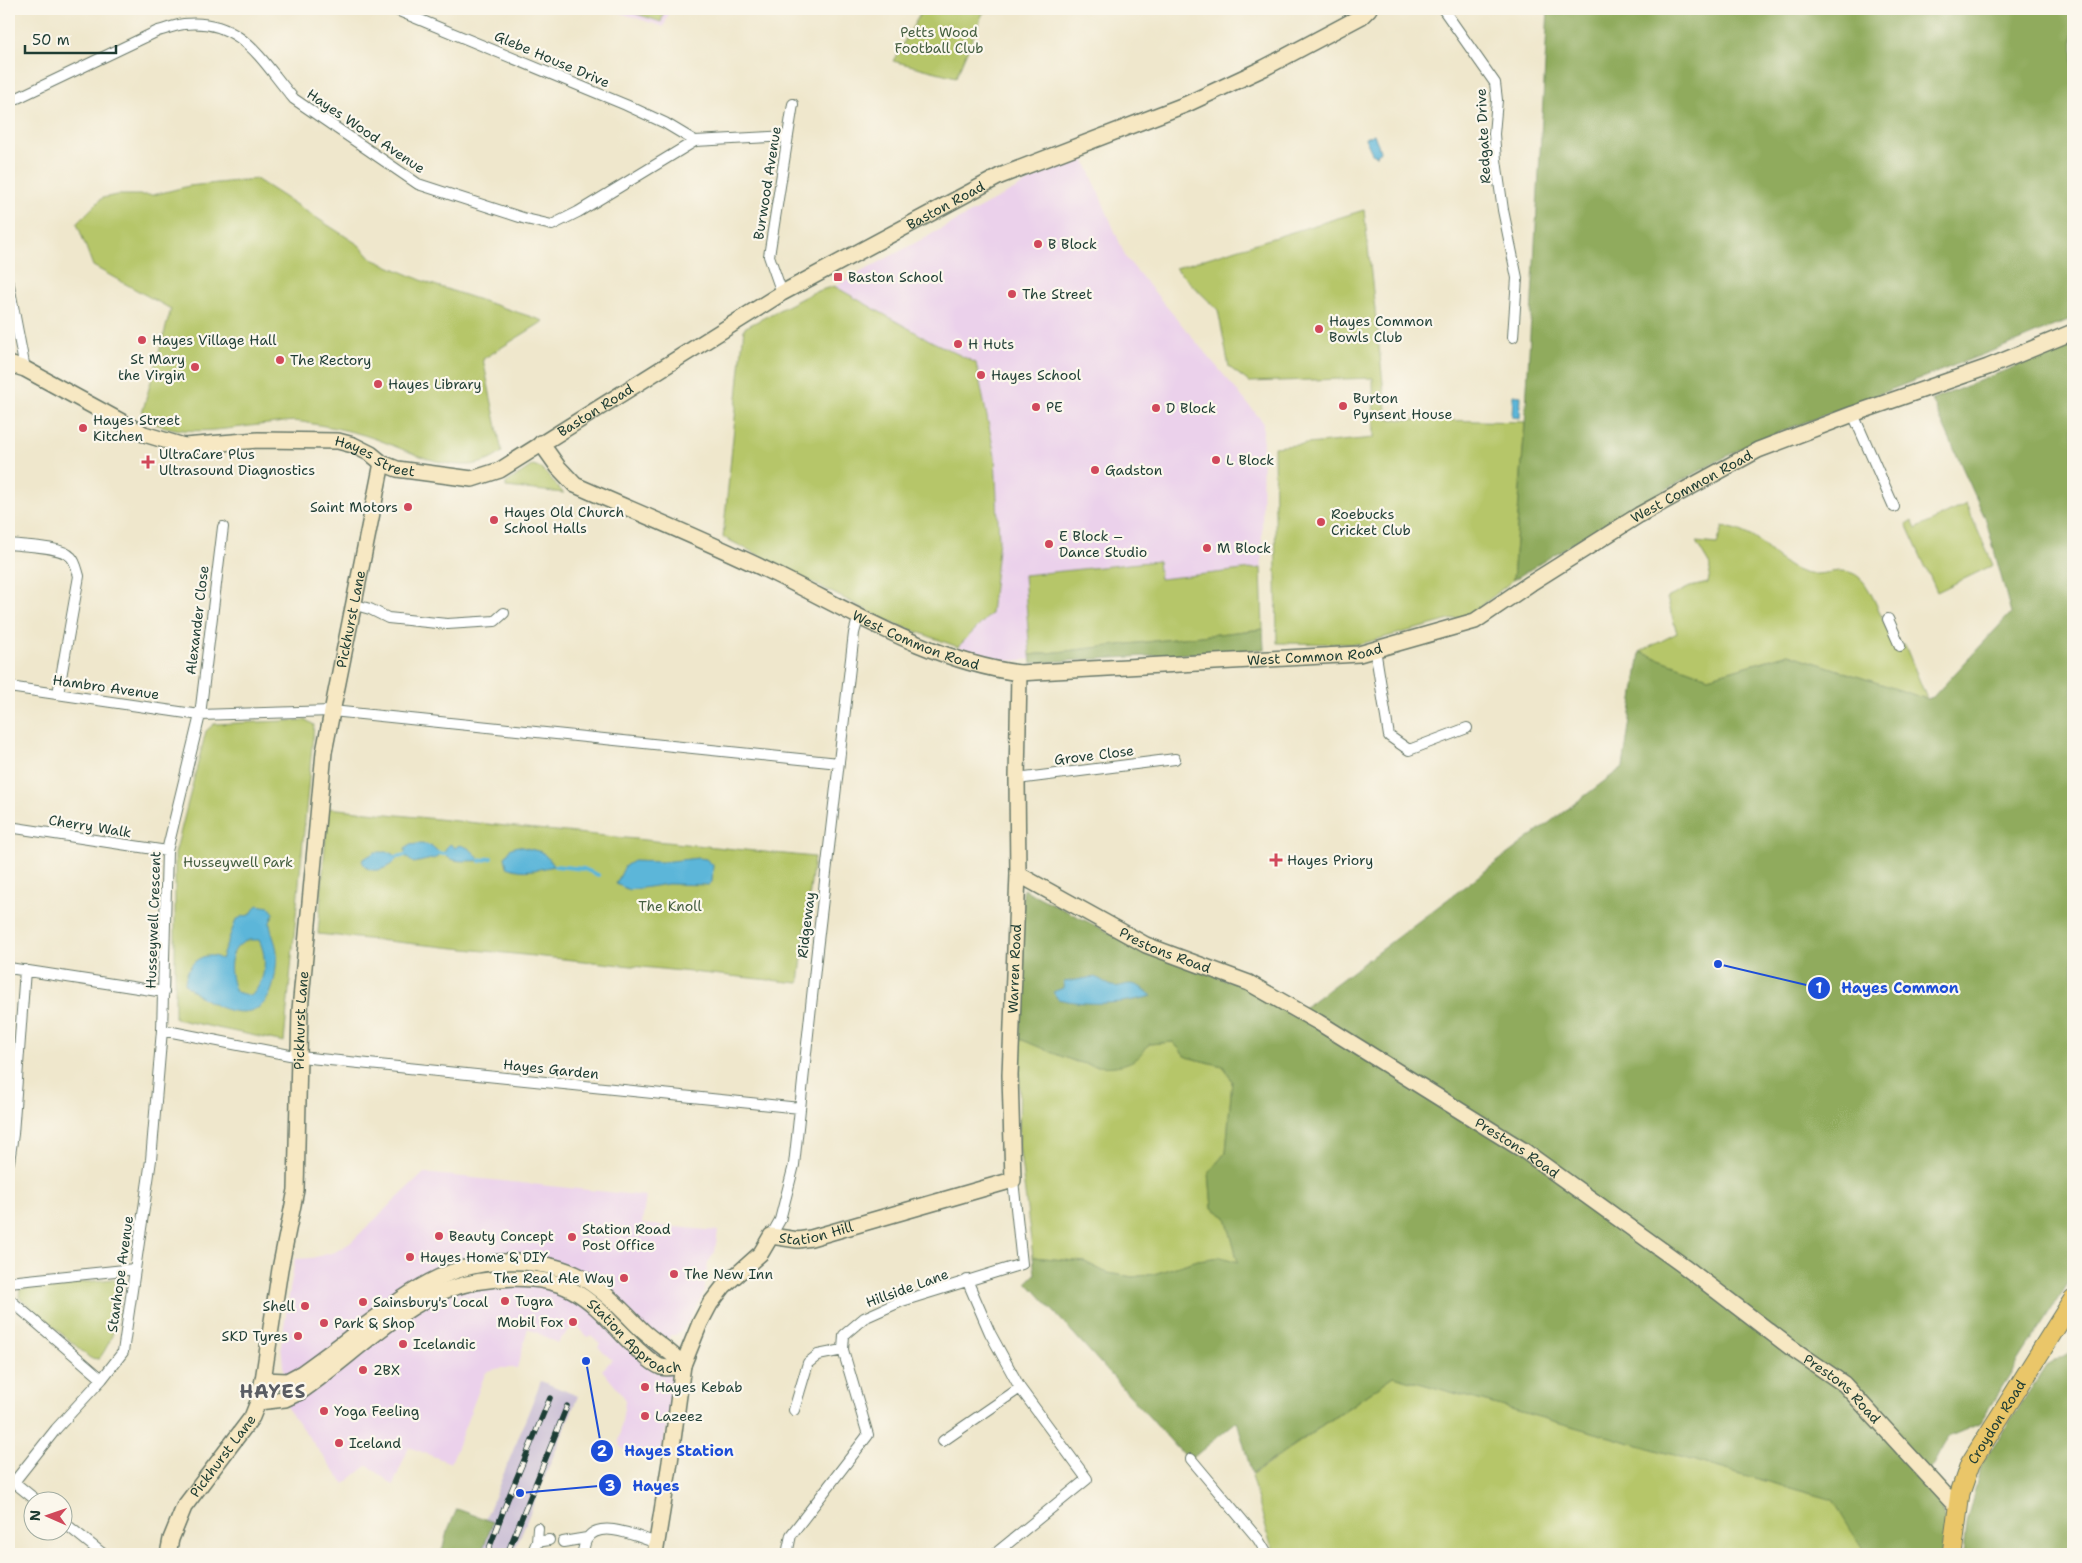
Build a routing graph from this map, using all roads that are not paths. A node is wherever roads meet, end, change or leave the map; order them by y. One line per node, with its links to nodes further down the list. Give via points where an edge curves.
1 (394, 9): 7 (street, Glebe House Drive, via 626,105)
2 (1369, 9): 9 (street, Baston Road, via 1362,16 1264,68 1188,104 1000,176)
3 (1443, 9): 11 (street, Redgate Drive, via 1495,83 1496,160 1517,278)
4 (9, 102): 7 (street, Hayes Wood Avenue, via 158,31 183,24 223,29 246,41 294,99 418,184 526,219 552,224 571,216)
5 (793, 104): 6 (street, Burwood Avenue)
6 (788, 136): 7 (street, Hayes Wood Avenue); 9 (street, Burwood Avenue, via 769,256)
7 (695, 141)
8 (9, 285): 13 (street)
9 (782, 293): 15 (street, Baston Road)
10 (2073, 332): 14 (street, West Common Road, via 1988,367)
11 (1513, 337)
12 (9, 364): 13 (street, Hayes Street)
13 (25, 369): 16 (street, Hayes Street, via 144,434 184,446 258,440 338,441 371,454)
14 (1852, 414): 17 (street); 25 (street, West Common Road, via 1758,450 1639,515 1475,621)
15 (541, 443): 16 (street, Hayes Street, via 500,470 472,479 397,469); 22 (street, West Common Road, via 575,484)
16 (382, 463): 20 (street, Pickhurst Lane)
17 (1894, 507)
18 (223, 527): 30 (street, Alexander Close)
19 (9, 544): 28 (street, via 57,550 71,556 76,566 79,576)
20 (352, 604): 21 (street, via 388,618 447,624 495,621); 29 (street, Pickhurst Lane)
21 (504, 613)
22 (859, 616): 26 (street, West Common Road, via 911,642 992,669); 33 (street, Ridgeway, via 854,633)
23 (1888, 619): 24 (street)
24 (1900, 646)
25 (1375, 649): 26 (street, West Common Road, via 1360,654); 31 (street, via 1389,736 1409,750)
26 (1019, 673): 34 (street, Warren Road)
27 (9, 687): 28 (street, Hambro Avenue)
28 (58, 694): 30 (street, Hambro Avenue)
29 (332, 711): 30 (street); 33 (street); 42 (street, Pickhurst Lane, via 324,752 309,900 300,1010)
30 (200, 715): 36 (street, Husseywell Crescent)
31 (1467, 728)
32 (1175, 759): 34 (street, Grove Close)
33 (839, 764): 43 (street, Ridgeway)
34 (1017, 779): 37 (street, Warren Road)
35 (9, 827): 36 (street, Cherry Walk)
36 (167, 852): 40 (street, Husseywell Crescent)
37 (1018, 874): 45 (street, Warren Road, via 1010,1075); 64 (street, Prestons Road, via 1146,946 1249,983 1318,1022 1523,1150 1844,1384)
38 (9, 968): 39 (street)
39 (25, 970): 40 (street); 44 (street)
40 (164, 992): 41 (street, Husseywell Crescent)
41 (162, 1030): 42 (street); 48 (street, Stanhope Avenue, via 151,1160)
42 (300, 1057): 43 (street, Hayes Garden); 56 (street, Pickhurst Lane, via 296,1190 278,1276)
43 (800, 1108): 46 (street, Ridgeway, via 790,1189)
44 (9, 1162)
45 (1013, 1180): 46 (street, Station Hill, via 811,1238 798,1240); 47 (street, Warren Road)
46 (772, 1236): 54 (street, Station Hill, via 761,1253 724,1286 710,1304)
47 (1022, 1264): 49 (street, Hillside Lane)
48 (134, 1269): 50 (street); 55 (street, Stanhope Avenue, via 122,1352)
49 (967, 1280): 53 (street, Hillside Lane, via 864,1318 844,1335); 57 (street, via 990,1333)
50 (9, 1282)
51 (9, 1299): 55 (street)
52 (2073, 1300): 64 (highway, Croydon Road, via 1970,1464)
53 (843, 1350): 59 (street, via 818,1355 808,1363); 76 (street, via 868,1435 791,1535)
54 (683, 1365): 56 (street, Station Approach, via 609,1298 578,1276 550,1265 503,1262 470,1267 428,1282 408,1293 302,1373 287,1381); 58 (street, Station Approach, via 669,1368 655,1363 594,1306 563,1286 525,1279 496,1280 461,1285 428,1298 300,1392 285,1399); 71 (street, Station Hill)
55 (102, 1379): 62 (street, Stanhope Avenue)
56 (263, 1380): 58 (street, Pickhurst Lane)
57 (1020, 1388): 60 (street); 77 (street, via 1087,1479)
58 (258, 1402): 73 (street, Pickhurst Lane, via 243,1430 184,1507)
59 (794, 1410)
60 (943, 1441)
61 (1191, 1459): 78 (street)
62 (11, 1480): 63 (street)
63 (24, 1490)
64 (1958, 1505): 79 (highway, Croydon Road)
65 (538, 1528): 69 (street)
66 (72, 1530): 72 (street)
67 (587, 1538): 70 (street); 71 (street, via 608,1529); 75 (street)
68 (549, 1540): 69 (street)
69 (537, 1542): 74 (street)
70 (563, 1542)
71 (656, 1549)
72 (103, 1554)
73 (168, 1554)
74 (532, 1554)
75 (582, 1554)
76 (787, 1554)
77 (995, 1554)
78 (1267, 1554)
79 (1952, 1554)

